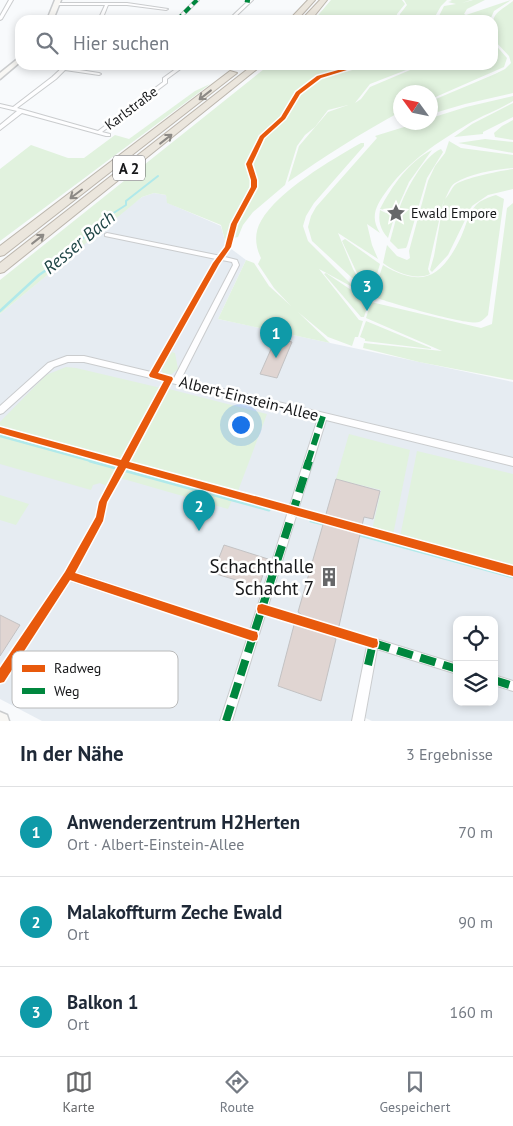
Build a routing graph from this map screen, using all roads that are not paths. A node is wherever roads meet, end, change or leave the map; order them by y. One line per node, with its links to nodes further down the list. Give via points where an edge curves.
1 (11, 0): 9 (street)
2 (197, 0): 13 (street)
3 (249, 0): 14 (street)
4 (312, 0): 15 (highway)
5 (324, 0): 16 (highway)
6 (58, 2): 7 (street); 11 (main road)
7 (106, 4): 10 (street); 12 (street)
8 (0, 5): 9 (street)
9 (8, 5): 17 (street)
10 (166, 9)
11 (52, 15)
12 (102, 15)
13 (182, 15)
14 (235, 15)
15 (298, 15)
16 (310, 15)
17 (0, 19)
18 (15, 64): 25 (main road)
19 (62, 70): 27 (street)
20 (80, 70): 24 (street)
21 (177, 70): 30 (street, Karlstraße)
22 (237, 70): 33 (highway, A 2, one-way to 33)
23 (252, 70): 35 (highway, A 2, one-way to 23)
24 (99, 74)
25 (0, 77)
26 (0, 105): 27 (street)
27 (13, 109): 28 (street)
28 (22, 111): 29 (street); 30 (street)
29 (0, 128)
30 (99, 132): 31 (street)
31 (108, 134)
32 (107, 235): 34 (street)
33 (0, 252)
34 (221, 258): 36 (street); 37 (street, via 235,261 236,265)
35 (0, 269)
36 (153, 374): 37 (street, Albert-Einstein-Allee); 38 (street, Albert-Einstein-Allee, via 67,358 36,376)
37 (176, 380): 39 (street, Albert-Einstein-Allee)
38 (0, 411)
39 (324, 416): 40 (street, Albert-Einstein-Allee); 42 (street)
40 (513, 462)
41 (68, 574): 45 (street)
42 (262, 609): 43 (street); 45 (street)
43 (296, 619)
44 (337, 632): 46 (street)
45 (253, 636): 50 (street)
46 (373, 644): 47 (street); 51 (street)
47 (453, 668)
48 (498, 681): 49 (street)
49 (513, 686)
50 (226, 721)
51 (358, 721)

